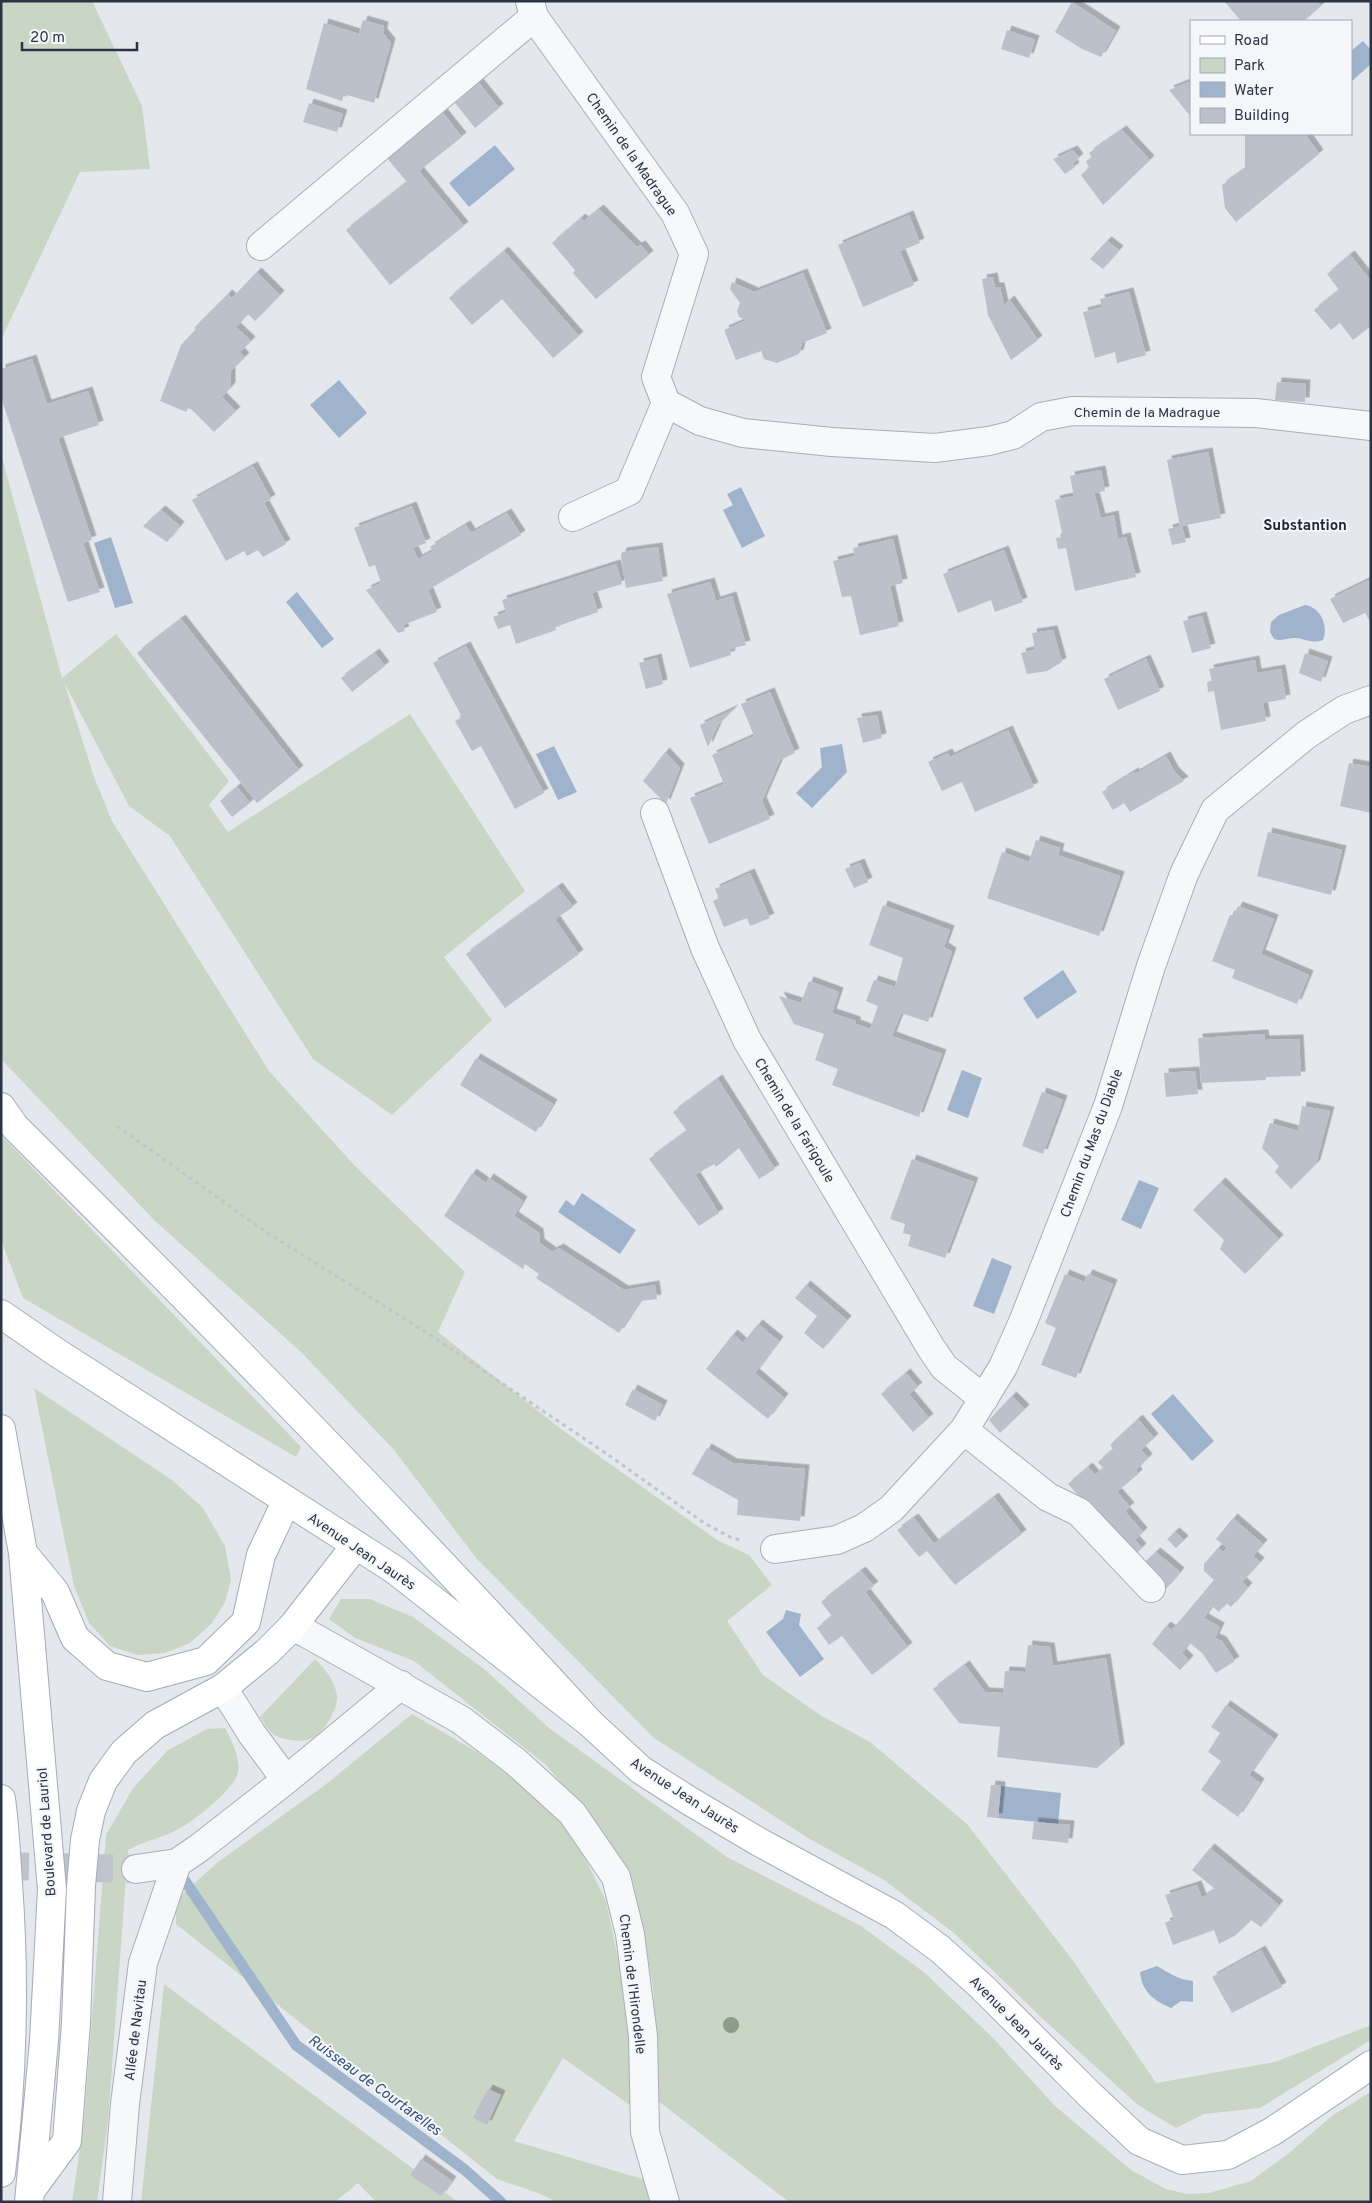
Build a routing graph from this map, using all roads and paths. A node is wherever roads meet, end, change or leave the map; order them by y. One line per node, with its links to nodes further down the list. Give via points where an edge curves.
1 (532, 9): 2 (street); 3 (street, Chemin de la Madrague, via 675,212 694,254 656,377)
2 (261, 246)
3 (666, 403): 4 (street, Chemin de la Madrague, via 700,420 743,433 935,448 1013,435 1041,417 1072,411 1256,413); 5 (street, via 629,491)
4 (1371, 426)
5 (573, 517)
6 (1371, 700): 11 (street, Chemin du Mas du Diable, via 1344,710 1306,735 1215,810 1177,892 1094,1142 1023,1322)
7 (655, 812): 11 (street, Chemin de la Farigoule, via 705,948 747,1040 931,1348 944,1367)
8 (1, 1107): 24 (main road, via 15,1128 264,1377 467,1588)
9 (117, 1126): 16 (path, via 266,1232 437,1340 704,1523 730,1537)
10 (1, 1314): 14 (main road, Avenue Jean Jaurès)
11 (984, 1399): 13 (street, Chemin du Mas du Diable)
12 (1, 1429): 17 (main road, Boulevard de Lauriol)
13 (964, 1430): 16 (street, Chemin du Mas du Diable, via 891,1509 864,1528 837,1540); 18 (street, via 1048,1497 1079,1512)
14 (286, 1502): 15 (main road, Avenue Jean Jaurès); 19 (main road, via 261,1555)
15 (356, 1545): 20 (main road); 24 (main road, Avenue Jean Jaurès, via 395,1570)
16 (775, 1549)
17 (23, 1553): 21 (main road, via 55,1592 75,1638 107,1666 148,1678); 31 (main road, Boulevard de Lauriol, via 52,1889 44,2041)
18 (1151, 1588)
19 (246, 1622): 20 (main road); 21 (main road)
20 (292, 1627): 22 (street, Chemin de l'Hirondelle); 23 (main road)
21 (206, 1661): 23 (main road)
22 (401, 1685): 25 (street); 33 (street, Chemin de l'Hirondelle, via 461,1720 516,1762 572,1813 616,1877 630,1934 643,2036 645,2132)
23 (224, 1688): 25 (street); 31 (main road, via 155,1726 124,1752 104,1781 91,1810 81,1886 76,2023 67,2141)
24 (590, 1723): 29 (main road, Avenue Jean Jaurès, via 641,1770 680,1795 894,1915 940,1949 983,1988 1139,2141 1182,2160 1228,2155 1273,2131)
25 (286, 1780): 27 (street)
26 (1, 1799): 30 (main road, via 10,1911 13,2021 8,2119)
27 (177, 1863): 28 (street); 32 (street, Allée de Navitau, via 143,1963)
28 (136, 1869)
29 (1371, 2065)
30 (1, 2173)
31 (30, 2196)
32 (116, 2202)
33 (665, 2202)

